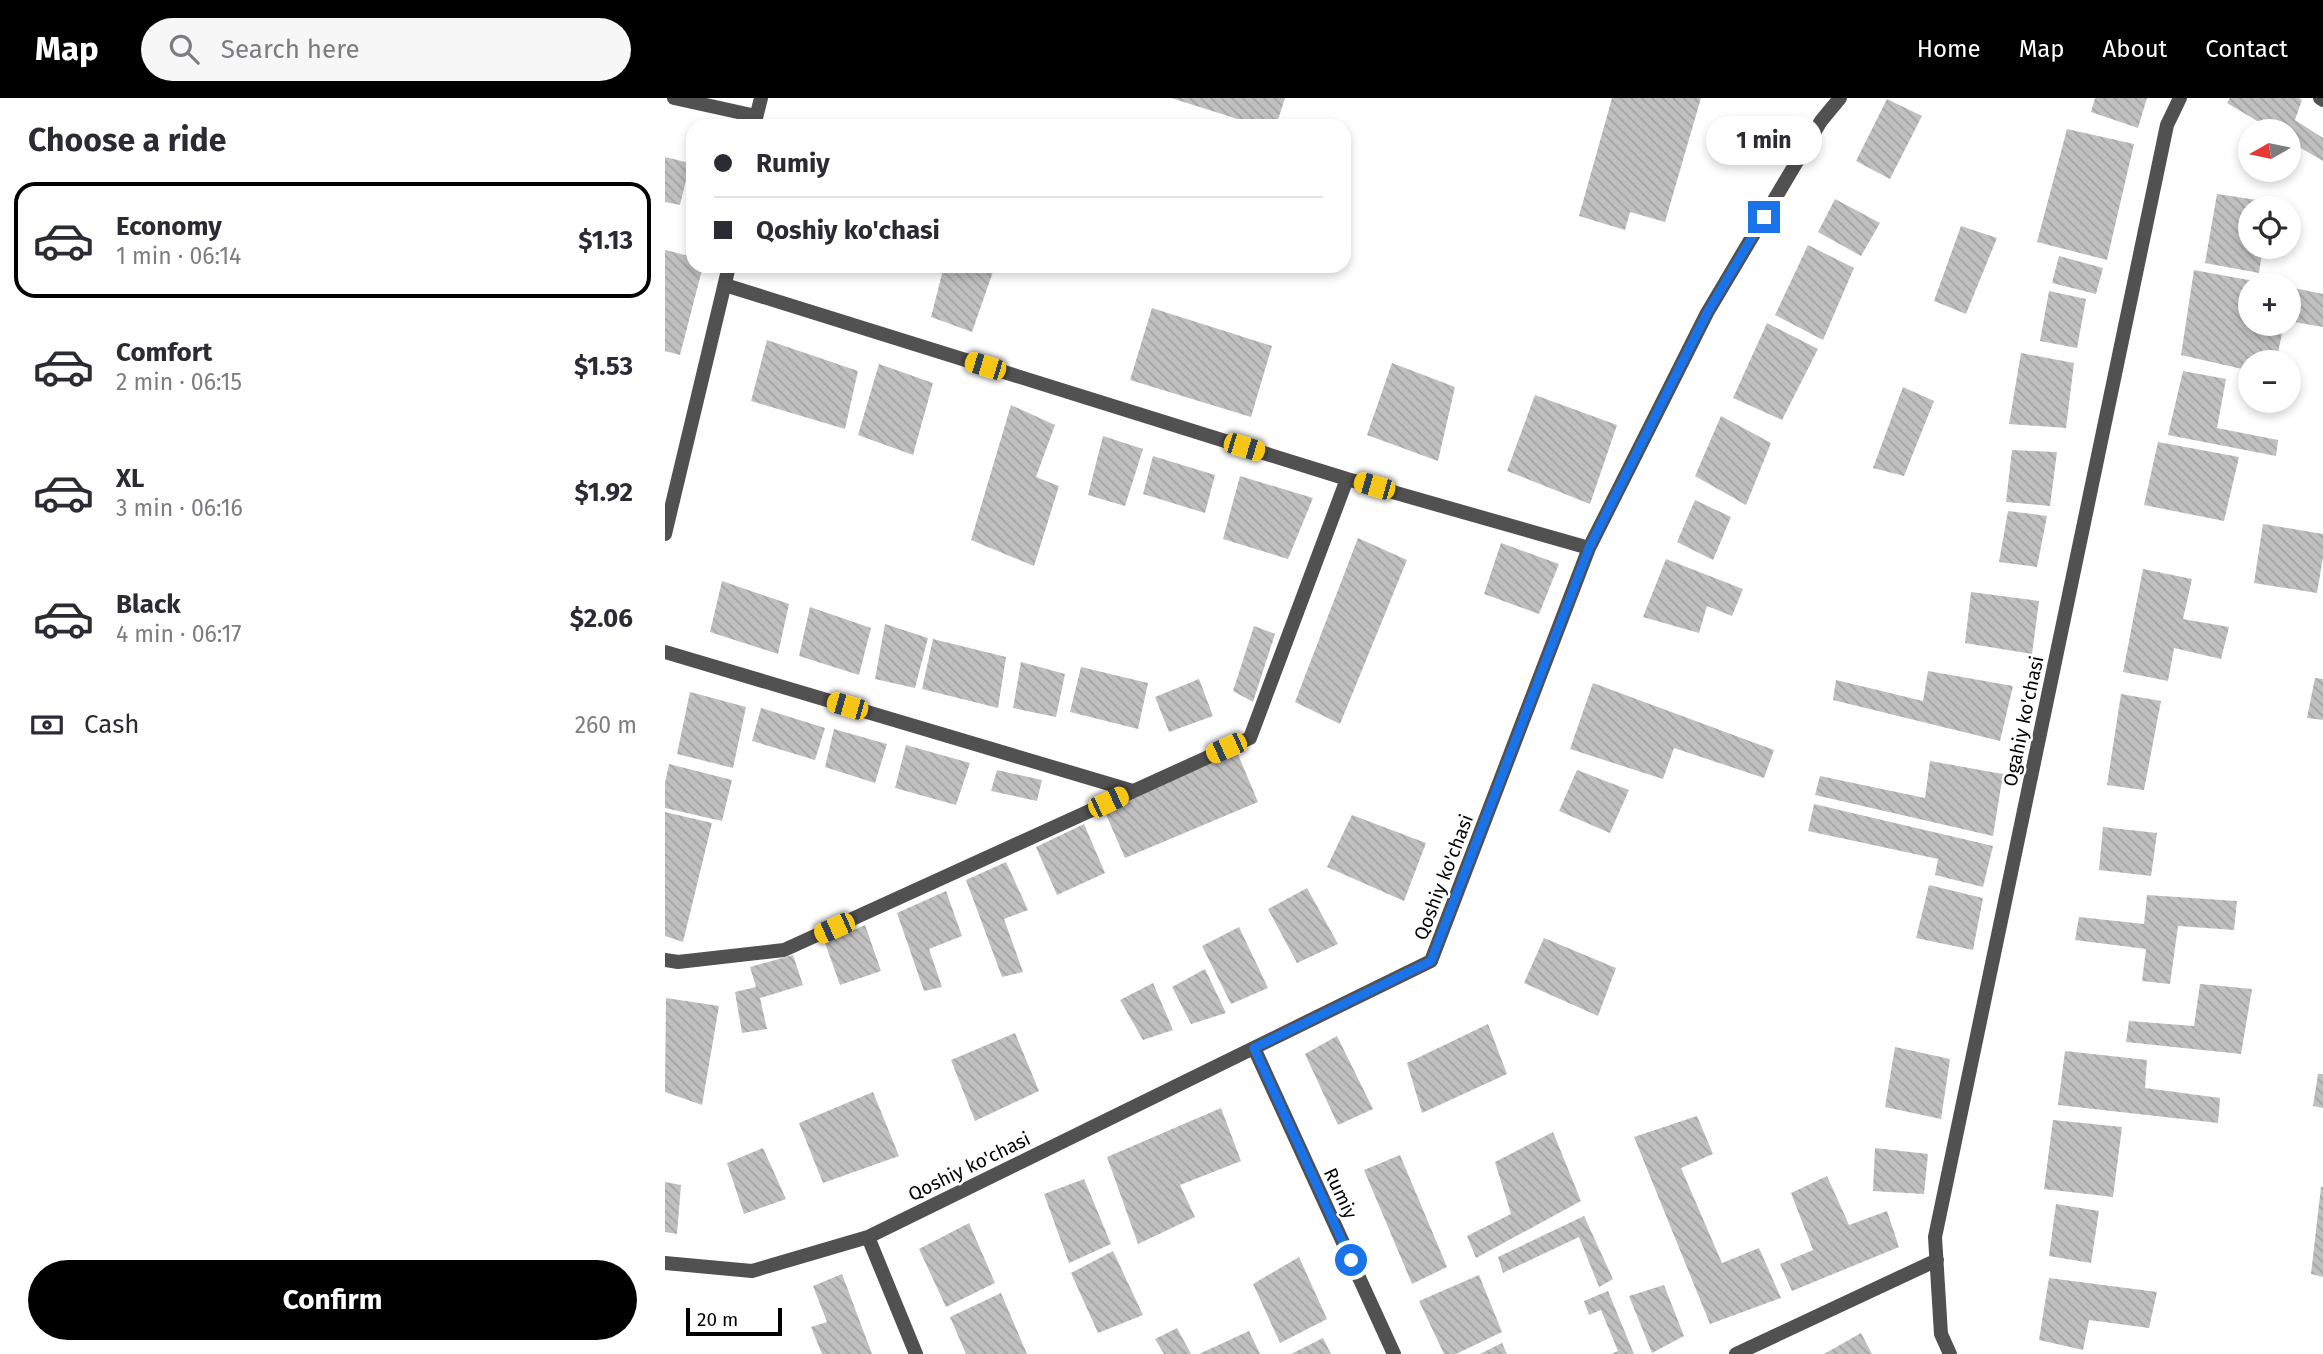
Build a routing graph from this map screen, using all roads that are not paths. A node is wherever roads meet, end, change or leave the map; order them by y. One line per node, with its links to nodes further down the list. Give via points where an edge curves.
1 (674, 98): 5 (street)
2 (761, 98): 6 (street)
3 (1840, 98): 11 (street, Qoshiy ko'chasi, via 1821,121 1707,313)
4 (2180, 98): 17 (street, Ogahiy ko'chasi, via 2167,125 1935,1237)
5 (748, 119)
6 (756, 119)
7 (728, 273): 8 (street)
8 (725, 285): 9 (street); 10 (street)
9 (1347, 479): 11 (street); 13 (street, via 1250,738)
10 (665, 534)
11 (1589, 548): 15 (street, Qoshiy ko'chasi, via 1431,961)
12 (665, 652): 13 (street)
13 (1133, 791): 14 (street, via 784,950)
14 (665, 960)
15 (1254, 1048): 16 (street, Qoshiy ko'chasi); 20 (street, Rumiy)
16 (868, 1237): 18 (street, Qoshiy ko'chasi, via 752,1271); 19 (street)
17 (1937, 1260): 21 (street); 22 (street, Ogahiy ko'chasi, via 1941,1334)
18 (665, 1263)
19 (916, 1354)
20 (1394, 1354)
21 (1736, 1354)
22 (1950, 1354)

